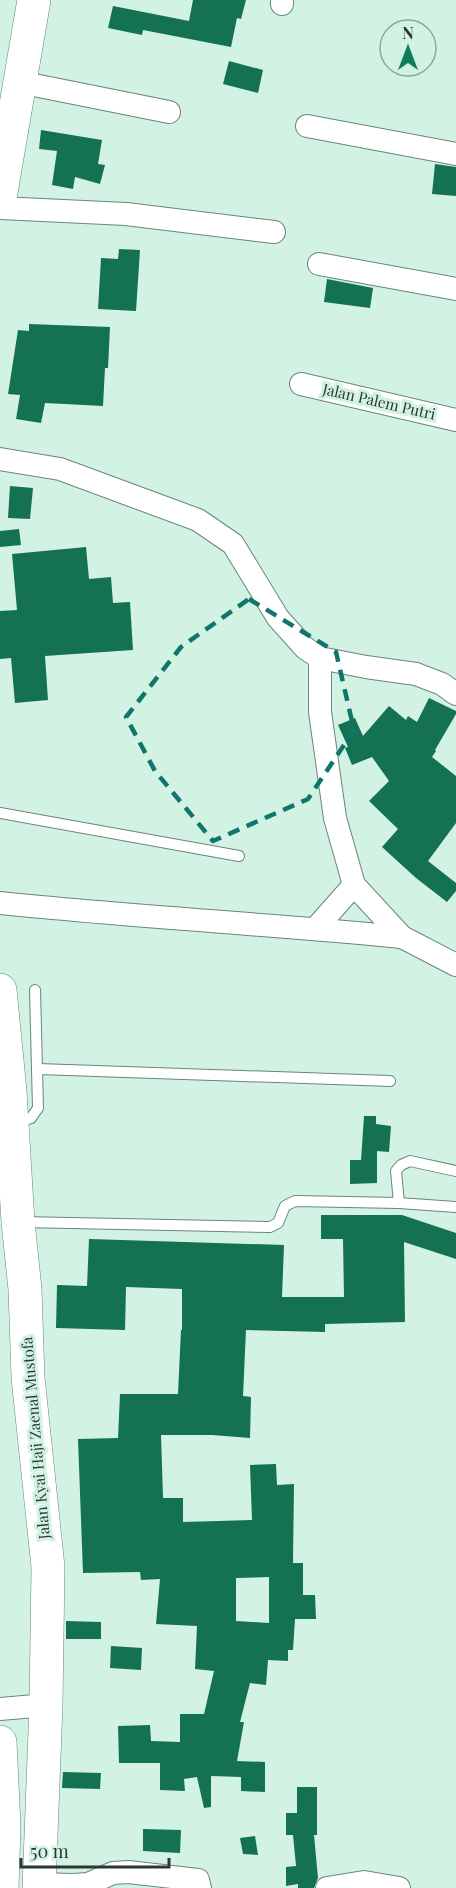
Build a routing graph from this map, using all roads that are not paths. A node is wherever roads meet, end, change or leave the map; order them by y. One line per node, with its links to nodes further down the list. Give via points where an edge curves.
1 (34, 0): 2 (main road)
2 (20, 82): 3 (street); 6 (main road)
3 (169, 112)
4 (307, 126): 5 (street)
5 (456, 154)
6 (0, 198)
7 (0, 208): 8 (street, via 126,214)
8 (274, 232)
9 (319, 264): 10 (street)
10 (456, 289)
11 (301, 384): 12 (street, Jalan Palem Putri)
12 (456, 420)
13 (0, 459): 14 (street, via 60,469 198,520 233,544 278,618 305,648)
14 (320, 658): 15 (street, via 416,674); 18 (street, via 320,712 333,807)
15 (456, 694)
16 (0, 813): 17 (lane)
17 (239, 856)
18 (354, 885): 20 (street); 21 (street)
19 (0, 903): 20 (street)
20 (316, 928): 21 (street)
21 (402, 937): 22 (street)
22 (456, 965)
23 (0, 990): 25 (main road, Jalan Kyai Haji Zaenal Mustofa)
24 (35, 990): 25 (lane)
25 (23, 1055): 26 (lane); 28 (main road, Jalan Kyai Haji Zaenal Mustofa)
26 (38, 1070): 27 (lane); 28 (lane)
27 (390, 1081)
28 (24, 1090): 32 (main road, Jalan Kyai Haji Zaenal Mustofa, via 11,1125)
29 (456, 1171): 30 (lane, via 410,1161 401,1165 396,1171)
30 (399, 1203): 31 (lane); 32 (lane, via 295,1201 285,1206 278,1223 270,1227)
31 (456, 1208)
32 (18, 1222): 33 (main road, Jalan Kyai Haji Zaenal Mustofa)
33 (13, 1290): 34 (main road, Jalan Kyai Haji Zaenal Mustofa, via 28,1377 48,1567)
34 (46, 1705): 35 (street); 37 (main road, Jalan Kyai Haji Zaenal Mustofa)
35 (0, 1709)
36 (0, 1742): 38 (main road)
37 (40, 1886): 39 (street, via 88,1884 113,1873 128,1872 198,1880)
38 (2, 1888)
39 (200, 1888)
40 (327, 1888): 41 (street, via 364,1882)
41 (399, 1888)

